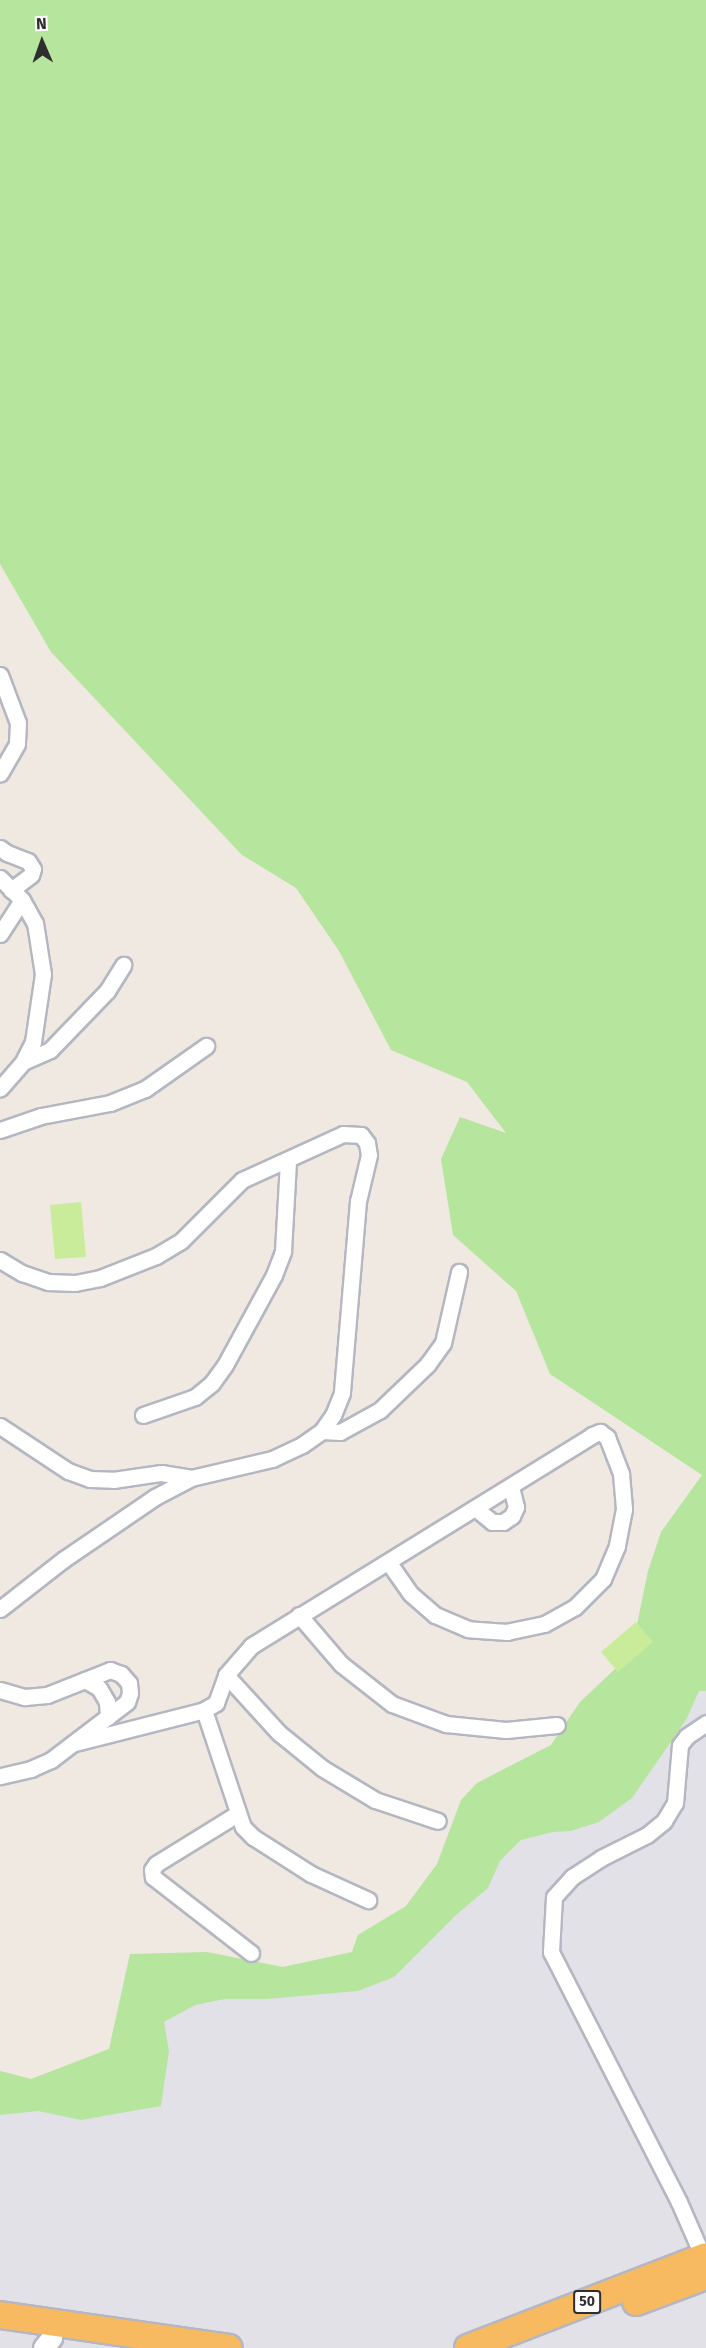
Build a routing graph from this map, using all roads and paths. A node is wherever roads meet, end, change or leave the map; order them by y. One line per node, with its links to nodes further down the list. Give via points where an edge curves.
1 (0, 675): 2 (street, via 18,723 17,744)
2 (0, 773)
3 (0, 848): 5 (street, via 28,861 33,869)
4 (0, 878): 5 (street)
5 (16, 895): 6 (street); 9 (street, via 36,923 43,974 33,1042)
6 (0, 934)
7 (123, 965): 9 (street, via 107,991 50,1050)
8 (206, 1046): 11 (street, via 146,1089 110,1103 41,1116)
9 (23, 1062): 10 (street)
10 (0, 1088)
11 (0, 1130)
12 (288, 1161): 13 (street, via 242,1180 182,1241 100,1278 48,1282); 15 (street, via 283,1251 225,1365 195,1397); 17 (street, via 343,1134 361,1135 369,1155 358,1201 342,1393)
13 (0, 1260)
14 (459, 1272): 17 (street, via 442,1343 427,1365 380,1410 339,1432)
15 (143, 1415)
16 (0, 1426): 18 (street, via 68,1471 90,1479 161,1473)
17 (322, 1431): 18 (street, via 272,1459)
18 (191, 1478): 22 (street, via 155,1497 64,1559)
19 (511, 1487): 20 (street); 20 (street, via 516,1507 503,1522 492,1522); 21 (street, via 592,1435 600,1432 607,1437 621,1474 624,1509 617,1546 603,1579 575,1606 544,1624 507,1632 468,1629 435,1615 410,1593)
20 (475, 1508): 21 (street)
21 (388, 1562): 23 (street)
22 (0, 1609)
23 (299, 1615): 24 (street, via 251,1646); 30 (street, via 342,1664 392,1704 446,1724 506,1730)
24 (226, 1676): 27 (street, via 216,1703); 34 (street, via 279,1733 322,1768 375,1800)
25 (85, 1680): 26 (street, via 47,1695 25,1697); 28 (street, via 99,1688 107,1702); 28 (street, via 110,1670 129,1683 127,1702)
26 (1, 1692)
27 (204, 1710): 31 (street); 33 (street)
28 (108, 1717): 31 (street)
29 (706, 1723): 37 (street, via 680,1745 675,1803 664,1821 647,1835 572,1877 554,1897 551,1952)
30 (557, 1725)
31 (75, 1743): 32 (street, via 31,1769)
32 (0, 1776)
33 (237, 1814): 35 (street, via 253,1837 311,1874); 36 (street, via 152,1870 153,1877)
34 (438, 1821)
35 (368, 1900)
36 (251, 1953)
37 (705, 2263): 43 (highway, 50); 44 (highway, 50)
38 (0, 2315): 42 (highway)
39 (0, 2330): 40 (highway)
40 (48, 2343): 41 (highway)
41 (119, 2348)
42 (229, 2348)
43 (468, 2348)
44 (506, 2348)

